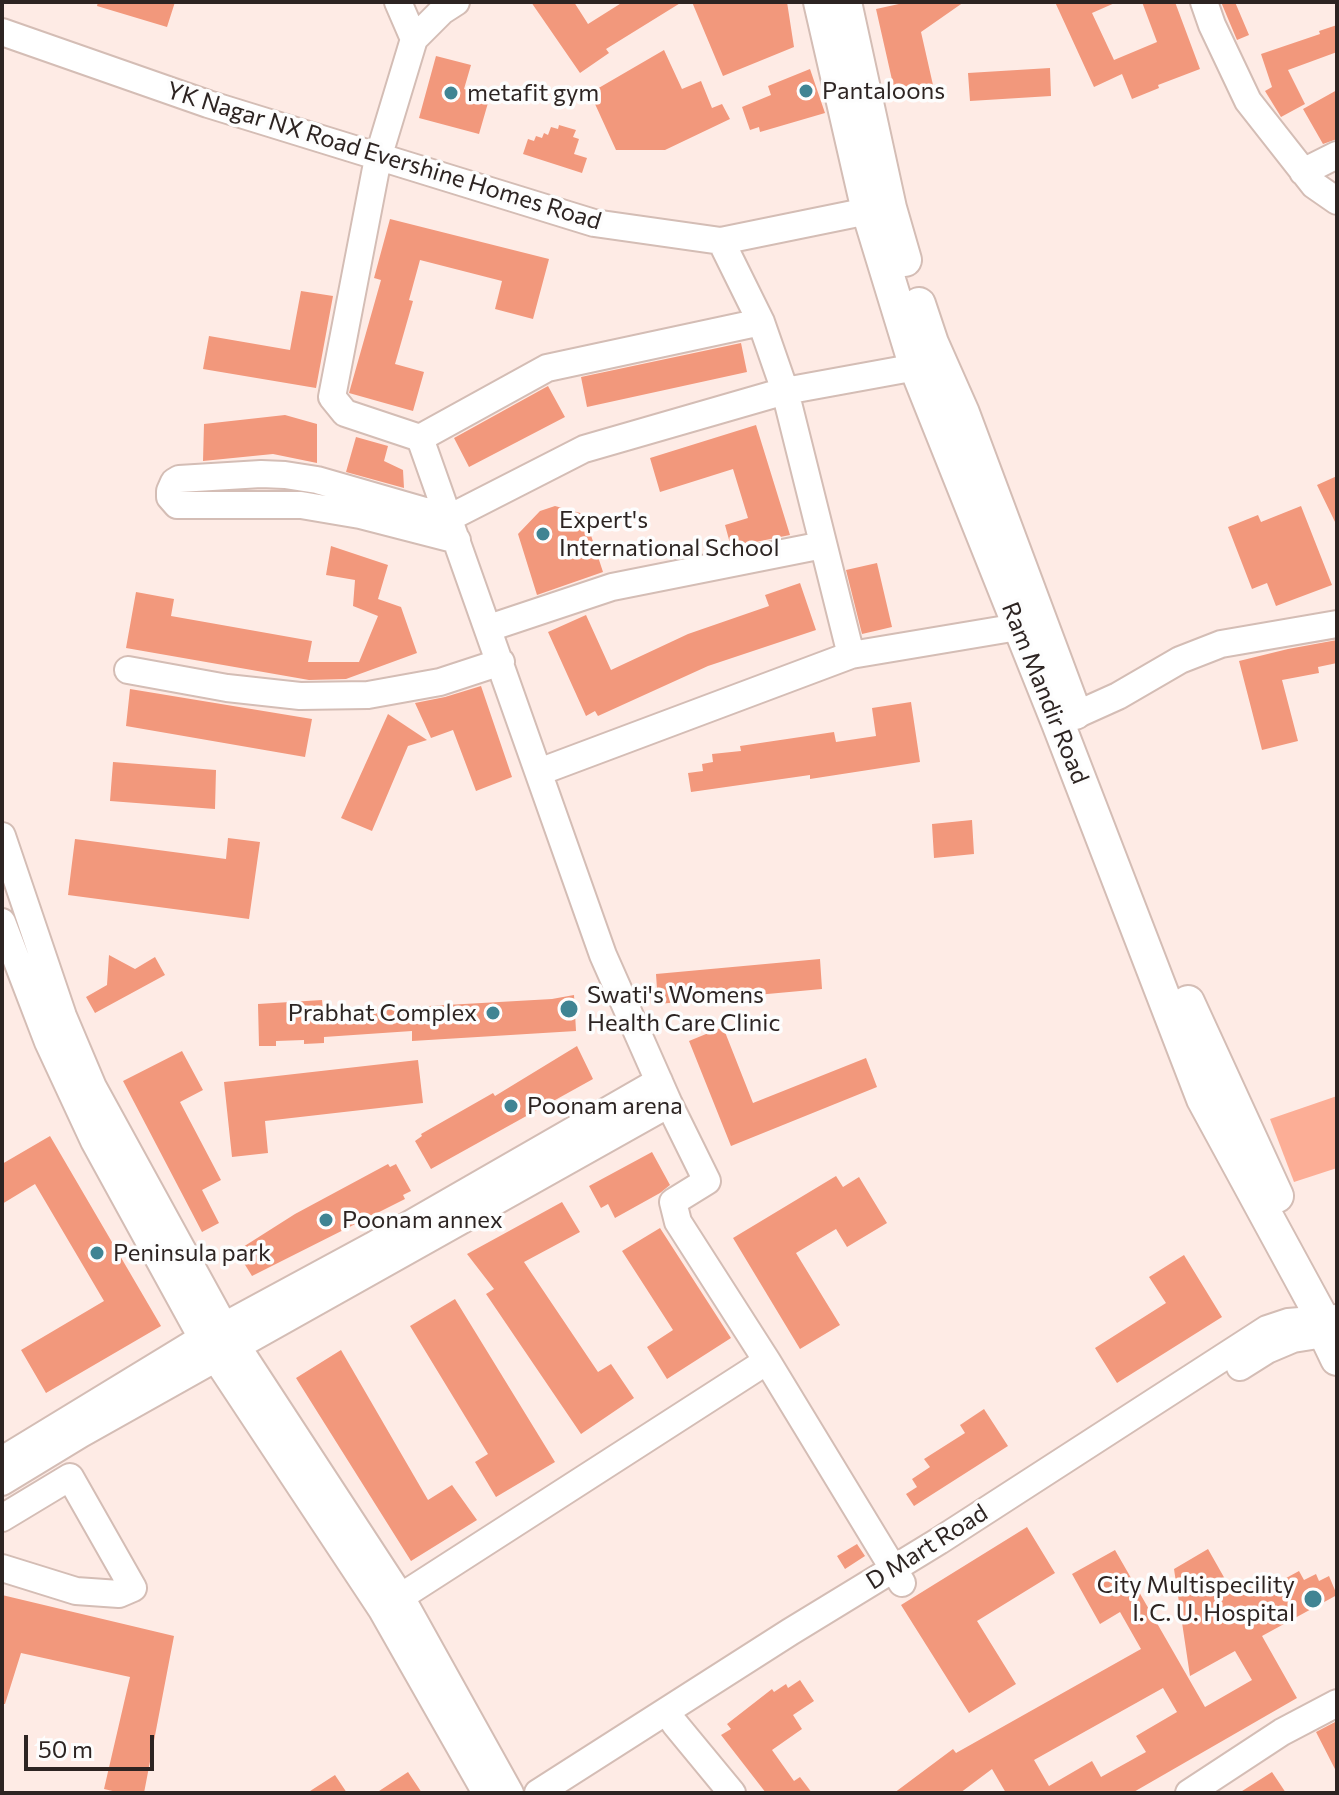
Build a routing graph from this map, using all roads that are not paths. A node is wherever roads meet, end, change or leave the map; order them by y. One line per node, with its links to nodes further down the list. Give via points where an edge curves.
1 (398, 2): 7 (street)
2 (456, 2): 7 (street)
3 (820, 2): 12 (main road, Ram Mandir Road)
4 (845, 2): 15 (main road)
5 (1204, 2): 10 (street, via 1248,101)
6 (2, 32): 9 (street, YK Nagar NX Road Evershine Homes Road)
7 (414, 39): 9 (street)
8 (1337, 155): 10 (street)
9 (378, 158): 13 (street, YK Nagar NX Road Evershine Homes Road, via 594,223); 17 (street, via 332,397 345,413)
10 (1303, 172): 11 (street)
11 (1337, 201)
12 (868, 211): 13 (street, YK Nagar NX Road Evershine Homes Road); 15 (main road, Ram Mandir Road)
13 (721, 241): 14 (street)
14 (761, 322): 16 (street); 17 (street, via 547,368)
15 (928, 365): 16 (street); 22 (main road, Ram Mandir Road)
16 (785, 391): 20 (street, via 584,449); 21 (street)
17 (420, 438): 20 (street)
18 (225, 476): 19 (street); 19 (street, via 179,479 170,497 177,505); 20 (street, via 317,480)
19 (229, 505): 20 (street, via 301,505)
20 (453, 529): 24 (street)
21 (823, 545): 24 (street, via 612,587); 25 (street)
22 (1029, 623): 25 (street); 28 (main road, Ram Mandir Road)
23 (1337, 624): 28 (street, via 1221,644)
24 (489, 628): 26 (street)
25 (851, 655): 29 (street)
26 (501, 662): 27 (street, via 440,682 368,695 300,696); 29 (street)
27 (128, 670)
28 (1067, 719): 35 (main road, Ram Mandir Road)
29 (539, 772): 34 (street, via 603,955)
30 (2, 836): 31 (street)
31 (8, 877): 33 (street)
32 (2, 922): 33 (street)
33 (43, 995): 36 (street, via 48,1042 94,1141)
34 (664, 1092): 36 (street); 37 (street, via 707,1181 673,1202 678,1222)
35 (1332, 1329): 44 (street, D Mart Road, via 1267,1350)
36 (219, 1342): 38 (street); 39 (street); 45 (street)
37 (767, 1361): 44 (street); 45 (street)
38 (2, 1460)
39 (31, 1463): 40 (street); 41 (street)
40 (2, 1482)
41 (48, 1489): 42 (street); 43 (street, via 70,1477 133,1588 119,1594 76,1591)
42 (2, 1518)
43 (2, 1568)
44 (897, 1576): 47 (street, D Mart Road); 50 (street, D Mart Road)
45 (391, 1603): 48 (street); 49 (street)
46 (1337, 1703): 53 (street)
47 (675, 1724): 51 (street, D Mart Road); 52 (street)
48 (486, 1793)
49 (510, 1793)
50 (538, 1793)
51 (564, 1793)
52 (732, 1793)
53 (1189, 1793)

